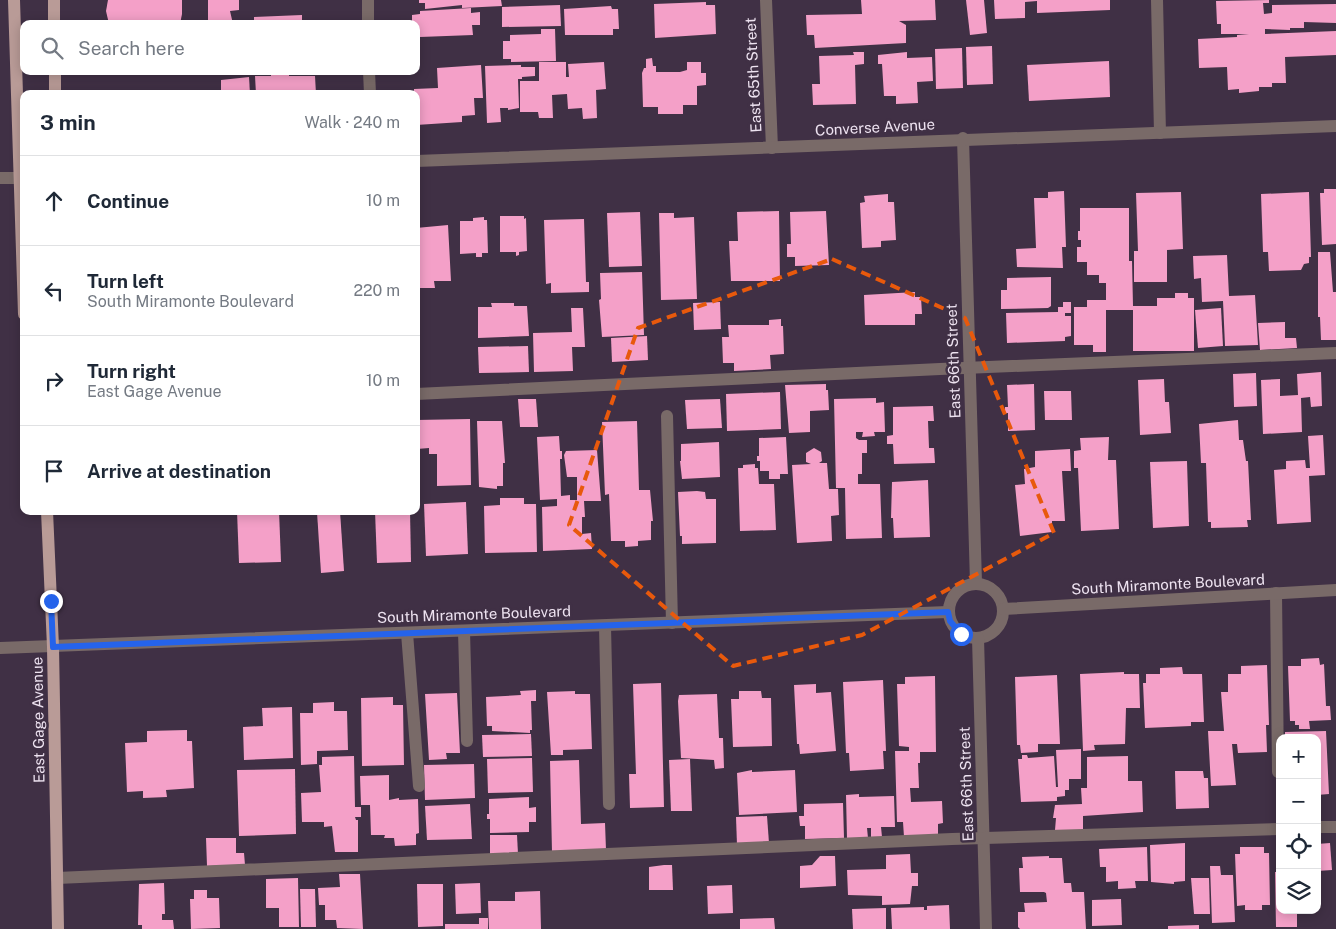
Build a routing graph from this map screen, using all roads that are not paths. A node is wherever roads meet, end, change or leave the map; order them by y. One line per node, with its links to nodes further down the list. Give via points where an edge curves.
1 (14, 0): 16 (main road)
2 (54, 0): 6 (main road)
3 (368, 0): 7 (street)
4 (766, 0): 15 (street, East 65th Street)
5 (1157, 0): 13 (street)
6 (54, 20)
7 (368, 20)
8 (55, 75): 10 (main road)
9 (370, 75): 11 (street)
10 (55, 90)
11 (370, 90)
12 (1336, 126): 13 (street, Converse Avenue)
13 (1160, 133): 14 (street, Converse Avenue)
14 (963, 138): 15 (street, Converse Avenue); 21 (street, East 66th Street)
15 (772, 148): 17 (street, Converse Avenue)
16 (20, 153)
17 (420, 161)
18 (0, 178): 19 (street)
19 (20, 178)
20 (1336, 353): 21 (street)
21 (970, 368): 22 (street); 25 (street, East 66th Street)
22 (420, 394)
23 (667, 416): 30 (street)
24 (47, 515): 35 (main road, East Gage Avenue)
25 (976, 583): 28 (street, via 984,584 998,594); 29 (street, via 967,584 953,595)
26 (1336, 590): 27 (street, South Miramonte Boulevard)
27 (1276, 593): 28 (street, South Miramonte Boulevard); 37 (street)
28 (1003, 609): 34 (street, via 999,626)
29 (948, 612): 30 (street, South Miramonte Boulevard); 34 (street, via 950,621 961,634)
30 (672, 623): 31 (street, South Miramonte Boulevard)
31 (604, 626): 32 (street, South Miramonte Boulevard); 40 (street)
32 (464, 631): 33 (street, South Miramonte Boulevard); 38 (street)
33 (407, 633): 35 (street, South Miramonte Boulevard); 39 (street)
34 (978, 638): 44 (street, East 66th Street)
35 (53, 647): 36 (street, South Miramonte Boulevard); 45 (main road, East Gage Avenue)
36 (0, 648)
37 (1278, 734)
38 (467, 741)
39 (419, 786)
40 (609, 804)
41 (1321, 827): 42 (street)
42 (1336, 827)
43 (1276, 828): 44 (street)
44 (984, 838): 45 (street); 47 (street, East 66th Street)
45 (57, 878): 46 (main road, East Gage Avenue)
46 (58, 929)
47 (986, 929)

